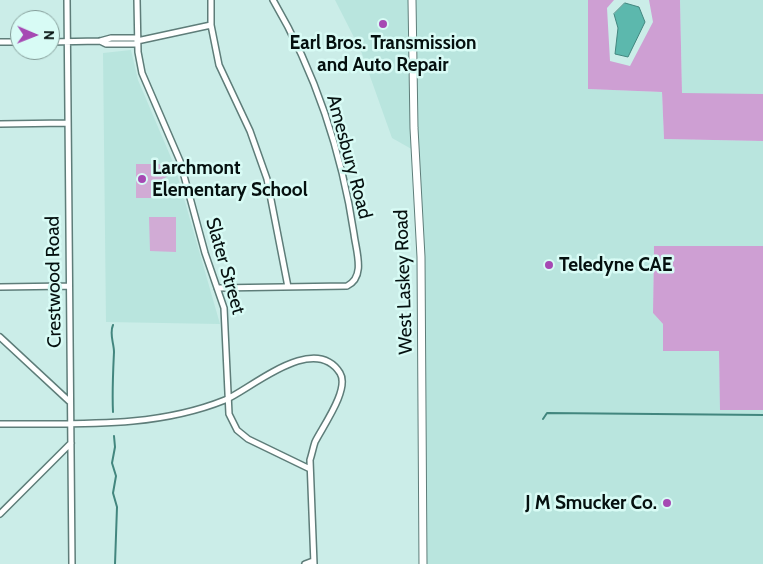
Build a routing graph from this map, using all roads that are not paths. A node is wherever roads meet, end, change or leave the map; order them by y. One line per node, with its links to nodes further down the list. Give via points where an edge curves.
1 (66, 0): 9 (street, Crestwood Road)
2 (137, 0): 7 (street, Slater Street)
3 (210, 0): 6 (street)
4 (273, 0): 14 (street, Amesbury Road, via 312,80 336,150 351,214 359,273 347,286)
5 (412, 0): 27 (main road, West Laskey Road, via 421,257)
6 (211, 25): 7 (street); 14 (street, via 223,75 265,172)
7 (137, 41): 9 (street, via 106,44); 15 (street, Slater Street, via 143,78 180,161)
8 (60, 42): 9 (street)
9 (67, 42): 10 (street, Crestwood Road)
10 (67, 123): 11 (street); 12 (street, Crestwood Road)
11 (0, 124)
12 (69, 286): 13 (street); 18 (street, Crestwood Road)
13 (0, 287)
14 (288, 287): 15 (street, Amesbury Road)
15 (218, 288): 17 (street, Slater Street, via 227,325)
16 (0, 337): 18 (street)
17 (228, 399): 19 (street, via 159,419); 22 (street, Slater Street, via 229,414 241,434); 22 (street, via 287,364 318,360 335,367 343,386 314,444)
18 (70, 402): 19 (street, Crestwood Road)
19 (70, 423): 20 (street); 21 (street, Crestwood Road)
20 (0, 424)
21 (70, 443): 23 (street); 25 (street, Crestwood Road)
22 (310, 469): 24 (street)
23 (0, 514)
24 (314, 562): 26 (street)
25 (72, 564)
26 (305, 564)
27 (423, 564)

